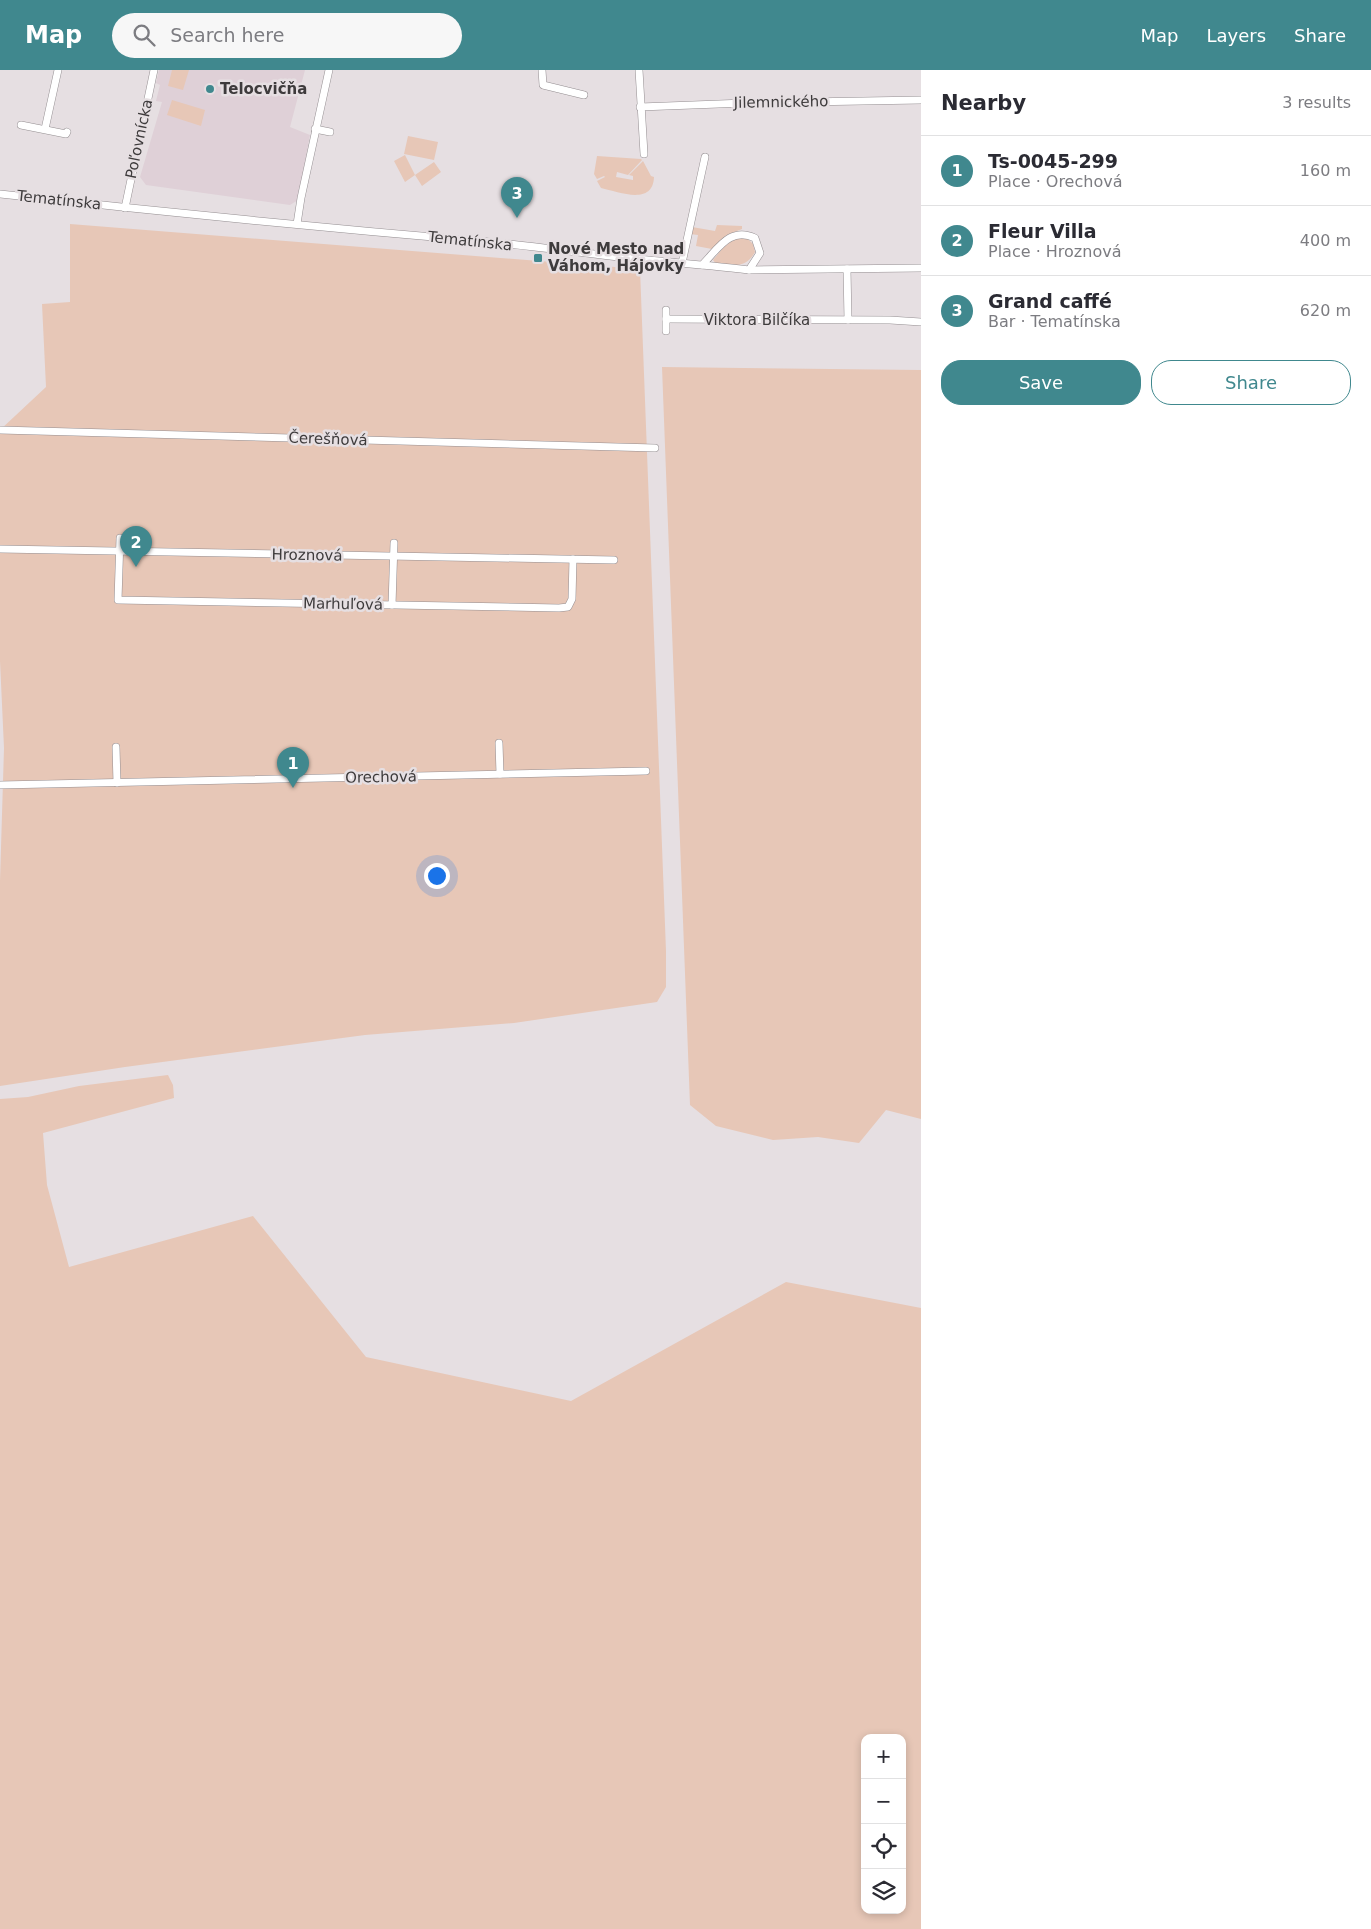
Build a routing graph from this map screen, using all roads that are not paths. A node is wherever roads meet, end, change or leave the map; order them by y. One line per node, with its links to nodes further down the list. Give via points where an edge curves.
1 (58, 70): 10 (street)
2 (154, 70): 17 (street, Poľovnícka)
3 (329, 70): 11 (street)
4 (542, 70): 6 (street, via 543,84)
5 (639, 70): 8 (street)
6 (584, 95)
7 (921, 100): 8 (street, Jilemnického)
8 (640, 107): 14 (street)
9 (21, 125): 10 (street)
10 (45, 129): 12 (street)
11 (315, 129): 13 (street); 18 (street)
12 (67, 132)
13 (330, 132)
14 (644, 154)
15 (705, 157): 19 (street)
16 (0, 194): 17 (street, Tematínska)
17 (125, 208): 18 (street, Tematínska)
18 (296, 224): 19 (street, Tematínska)
19 (682, 262): 20 (street, Tematínska)
20 (702, 265): 23 (street, Tematínska); 23 (street, via 725,241 736,234 746,234 755,238 760,253)
21 (921, 268): 22 (street, Tematínska)
22 (847, 269): 23 (street, Tematínska); 26 (street)
23 (749, 270)
24 (666, 310): 25 (street)
25 (666, 319): 26 (street, Viktora Bilčíka); 28 (street)
26 (848, 320): 27 (street, Viktora Bilčíka)
27 (921, 322)
28 (666, 331)
29 (0, 430): 30 (street, Čerešňová)
30 (656, 448)
31 (120, 538): 34 (street)
32 (394, 543): 35 (street)
33 (0, 549): 34 (street, Hroznová)
34 (119, 551): 35 (street, Hroznová); 38 (street, Marhuľová, via 118,600)
35 (393, 556): 36 (street, Hroznová); 38 (street)
36 (573, 559): 37 (street, Hroznová); 38 (street, Marhuľová, via 572,599 568,606)
37 (614, 560)
38 (392, 605)
39 (499, 743): 42 (street)
40 (116, 747): 43 (street)
41 (646, 771): 42 (street, Orechová)
42 (500, 774): 43 (street, Orechová)
43 (117, 783): 44 (street, Orechová)
44 (0, 785)

